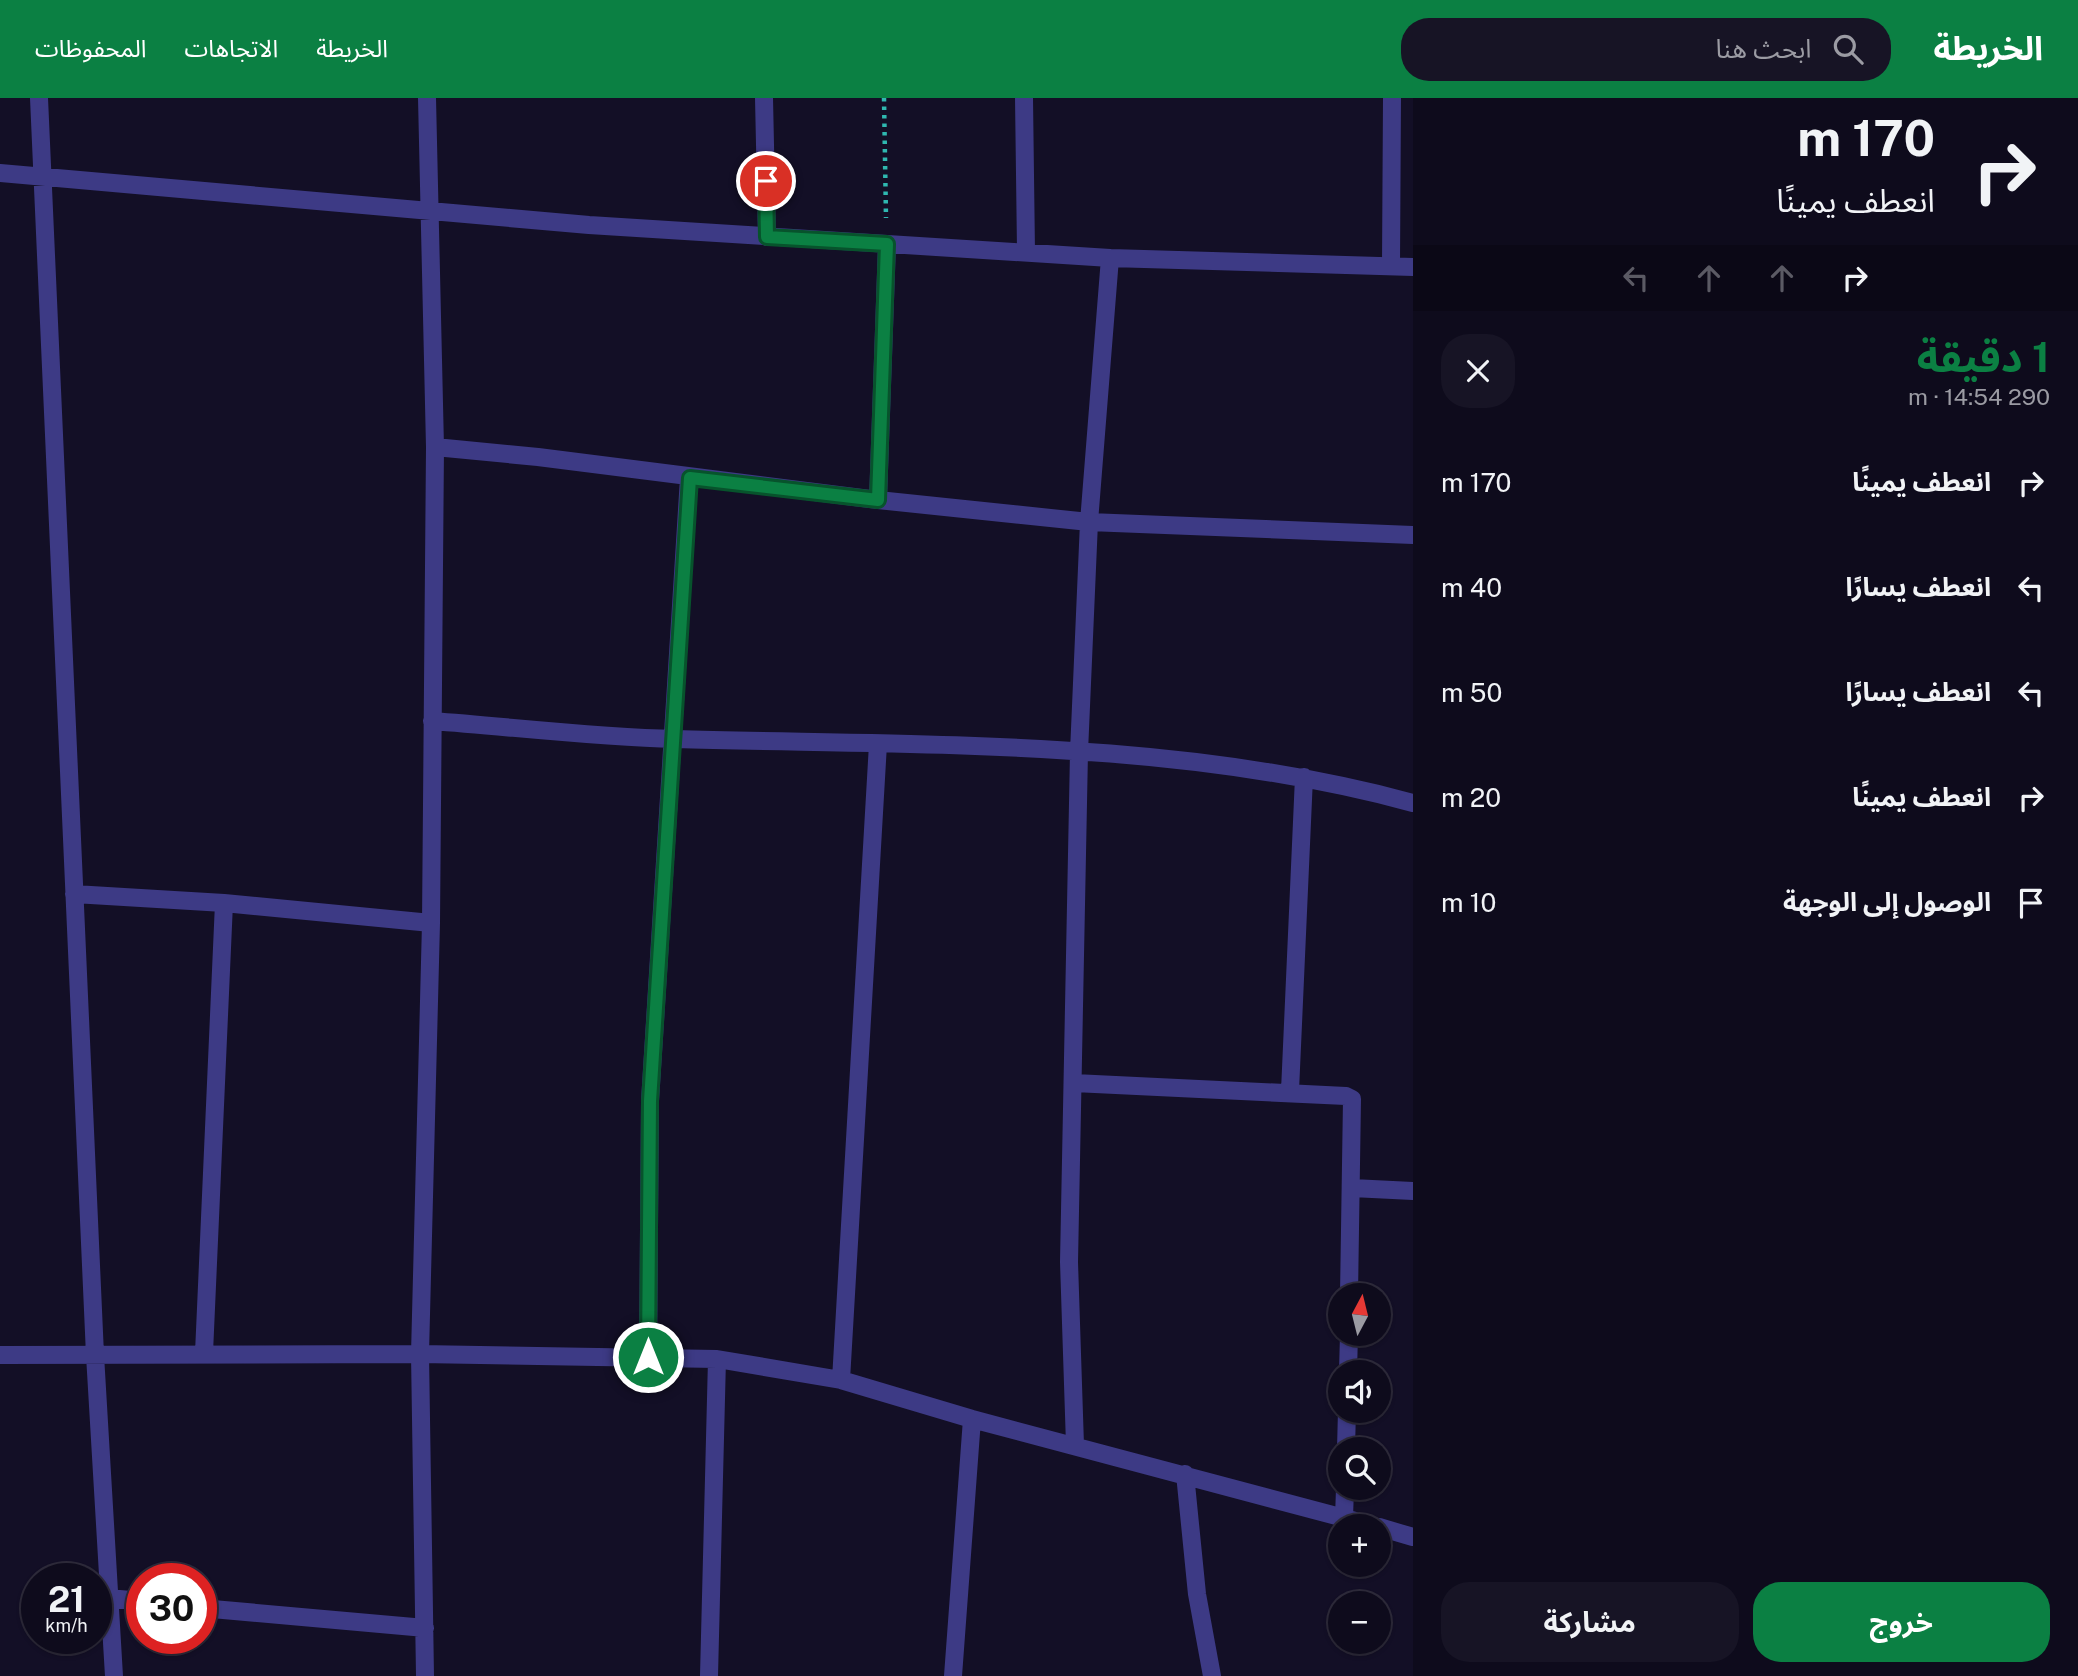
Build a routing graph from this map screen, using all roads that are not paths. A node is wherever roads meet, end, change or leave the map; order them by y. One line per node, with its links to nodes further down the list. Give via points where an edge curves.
1 (39, 98): 7 (street)
2 (427, 98): 8 (street)
3 (764, 98): 9 (street)
4 (1024, 98): 11 (street)
5 (1392, 98): 13 (street)
6 (0, 173): 7 (street)
7 (41, 175): 8 (street); 26 (street)
8 (432, 213): 9 (street); 15 (street)
9 (767, 237): 10 (street)
10 (887, 244): 11 (street); 17 (street)
11 (1026, 251): 12 (street)
12 (1110, 258): 13 (street); 18 (street)
13 (1391, 265): 14 (street)
14 (1413, 267)
15 (435, 447): 16 (street); 20 (street)
16 (690, 478): 17 (street); 21 (street)
17 (878, 500): 18 (street)
18 (1088, 522): 19 (street); 23 (street)
19 (1413, 535)
20 (432, 721): 21 (street); 28 (street)
21 (671, 739): 22 (street); 38 (street, via 650,1101)
22 (878, 744): 23 (street); 40 (street)
23 (1079, 752): 24 (street); 29 (street)
24 (1304, 777): 25 (street); 30 (street)
25 (1413, 803)
26 (74, 894): 27 (street); 37 (street)
27 (223, 903): 28 (street); 34 (street)
28 (431, 923): 35 (street)
29 (1074, 1083): 30 (street); 42 (street, via 1069,1262)
30 (1290, 1091): 31 (street, via 1352,1099)
31 (1352, 1188): 32 (street); 33 (street)
32 (1413, 1191)
33 (1349, 1283)
34 (204, 1353): 35 (street); 37 (street)
35 (420, 1354): 38 (street); 49 (street)
36 (0, 1355): 37 (street)
37 (94, 1355): 47 (street)
38 (648, 1357): 39 (street)
39 (717, 1359): 40 (street); 53 (street)
40 (841, 1380): 41 (street)
41 (972, 1419): 42 (street); 54 (street)
42 (1075, 1445): 43 (street)
43 (1185, 1474): 44 (street); 55 (street, via 1197,1594)
44 (1330, 1514)
45 (1391, 1531): 46 (street)
46 (1413, 1537)
47 (106, 1563)
48 (217, 1609): 49 (street)
49 (425, 1628): 52 (street)
50 (112, 1650): 51 (street)
51 (114, 1676)
52 (425, 1676)
53 (709, 1676)
54 (953, 1676)
55 (1212, 1676)

